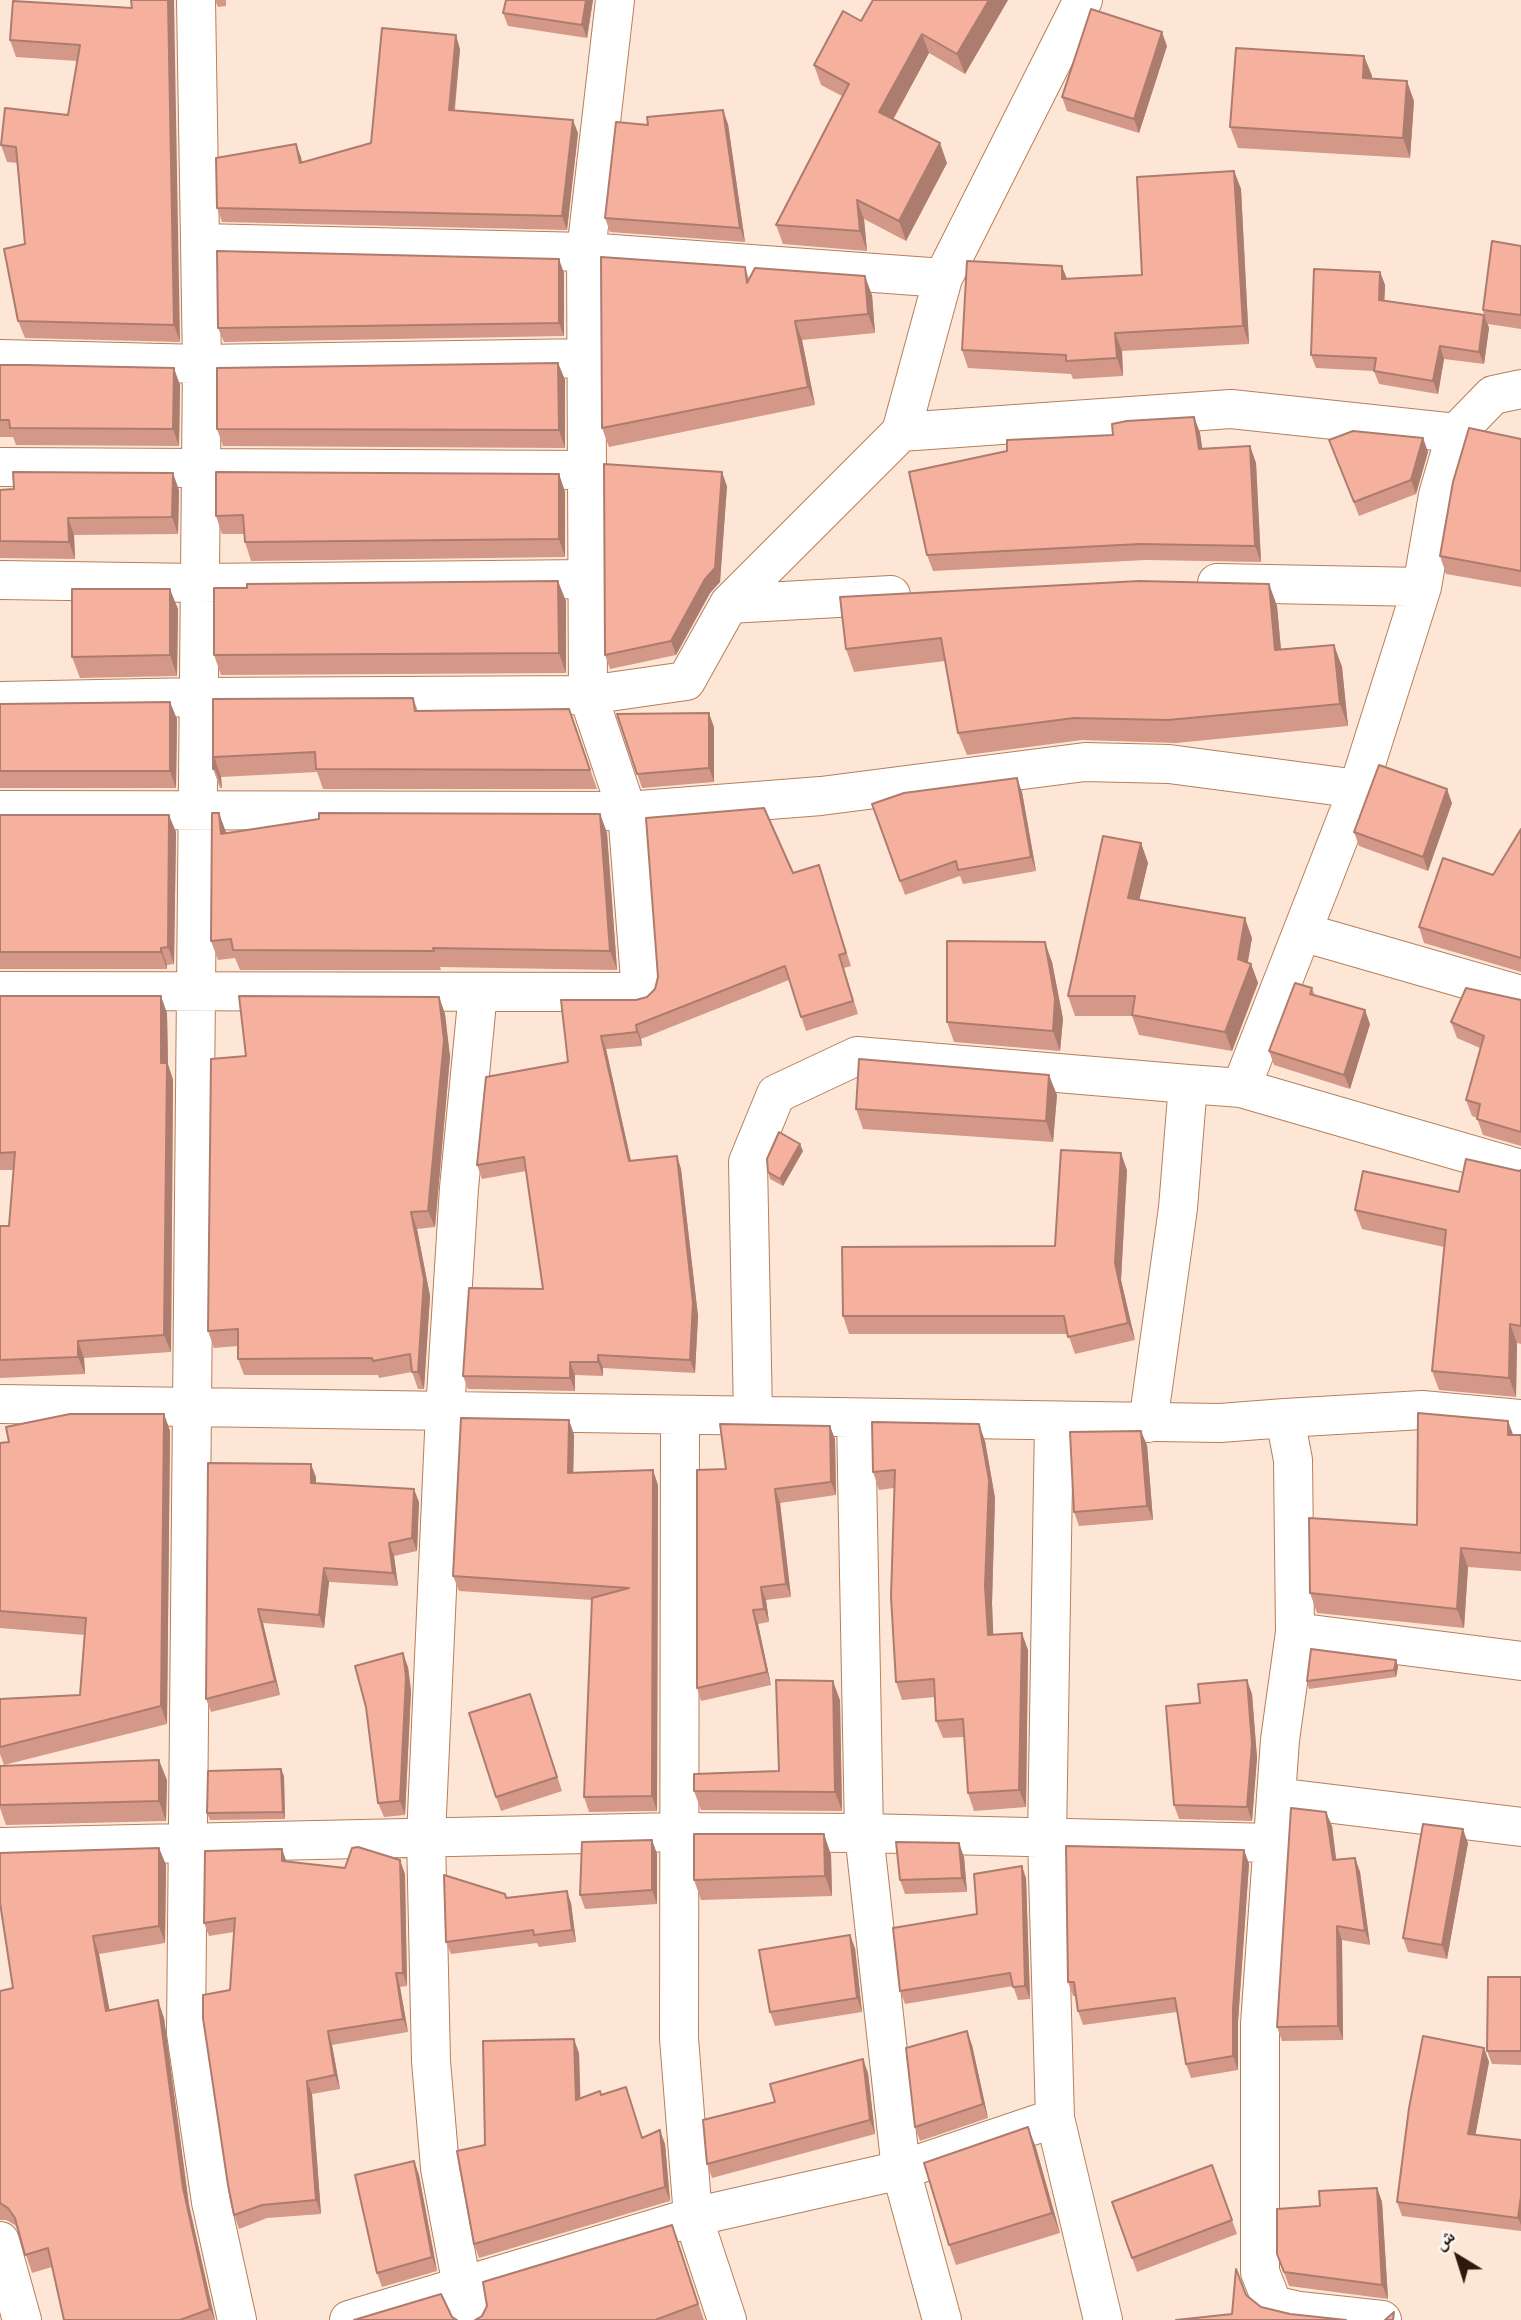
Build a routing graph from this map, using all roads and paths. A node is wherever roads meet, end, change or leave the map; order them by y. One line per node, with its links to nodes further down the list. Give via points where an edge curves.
1 (196, 0): 4 (street)
2 (615, 0): 5 (street)
3 (1083, 0): 6 (street)
4 (200, 243): 5 (street); 9 (street)
5 (586, 252): 6 (street); 7 (street)
6 (943, 278): 11 (street)
7 (587, 358): 9 (street); 15 (street)
8 (0, 359): 9 (street)
9 (202, 364): 14 (street)
10 (1521, 389): 12 (street, via 1493,395)
11 (901, 432): 12 (street, via 1231,409); 22 (street)
12 (1456, 433): 20 (street, via 1438,495)
13 (0, 467): 14 (street)
14 (200, 467): 15 (street); 19 (street)
15 (587, 470): 16 (street)
16 (587, 579): 19 (street); 23 (street)
17 (0, 580): 19 (street)
18 (1188, 582): 20 (street)
19 (199, 583): 24 (street)
20 (1422, 587): 26 (street)
21 (924, 593): 22 (street)
22 (729, 604): 23 (street, via 687,681)
23 (588, 695): 24 (street); 29 (street)
24 (197, 697): 25 (street); 28 (street)
25 (0, 701)
26 (1358, 789): 29 (street, via 1169,764 1086,762 821,796); 30 (street)
27 (0, 810): 28 (street)
28 (197, 811): 29 (street); 32 (street)
29 (627, 811): 33 (street, via 641,992)
30 (1302, 932): 34 (street); 36 (street)
31 (0, 991): 32 (street)
32 (195, 992): 33 (street); 39 (street)
33 (478, 992): 40 (street, via 459,1188)
34 (1521, 995)
35 (1188, 1084): 36 (street); 42 (street, via 857,1056 776,1094 748,1162); 47 (street, via 1178,1208)
36 (1241, 1088): 37 (street)
37 (1521, 1169)
38 (0, 1404): 39 (street)
39 (190, 1407): 40 (street); 56 (street)
40 (445, 1411): 41 (street); 54 (street)
41 (680, 1415): 42 (street); 52 (street)
42 (753, 1416): 43 (street)
43 (856, 1418): 46 (street); 53 (street)
44 (1285, 1418): 45 (street, via 1422,1410); 47 (street); 48 (street, via 1293,1460)
45 (1521, 1419)
46 (1054, 1421): 47 (street); 55 (street)
47 (1148, 1423)
48 (1295, 1632): 49 (street); 50 (street, via 1279,1740)
49 (1521, 1661)
50 (1276, 1797): 51 (street); 57 (street)
51 (1521, 1827)
52 (677, 1832): 53 (street); 54 (street); 61 (street, via 679,2038)
53 (864, 1833): 55 (street); 60 (street)
54 (426, 1837): 56 (street); 63 (street, via 432,2075 440,2168)
55 (1047, 1839): 57 (street); 59 (street)
56 (186, 1843): 58 (street); 65 (street, via 186,2033 211,2202)
57 (1272, 1843): 70 (street, via 1260,2024 1260,2272 1273,2305)
58 (0, 1847)
59 (1055, 2119): 60 (street); 69 (street)
60 (901, 2170): 61 (street); 68 (street)
61 (693, 2217): 63 (street); 67 (street)
62 (0, 2241): 64 (street)
63 (468, 2303): 66 (street)
64 (22, 2320)
65 (237, 2320)
66 (349, 2320)
67 (727, 2320)
68 (942, 2320)
69 (1104, 2320)
70 (1382, 2320)

